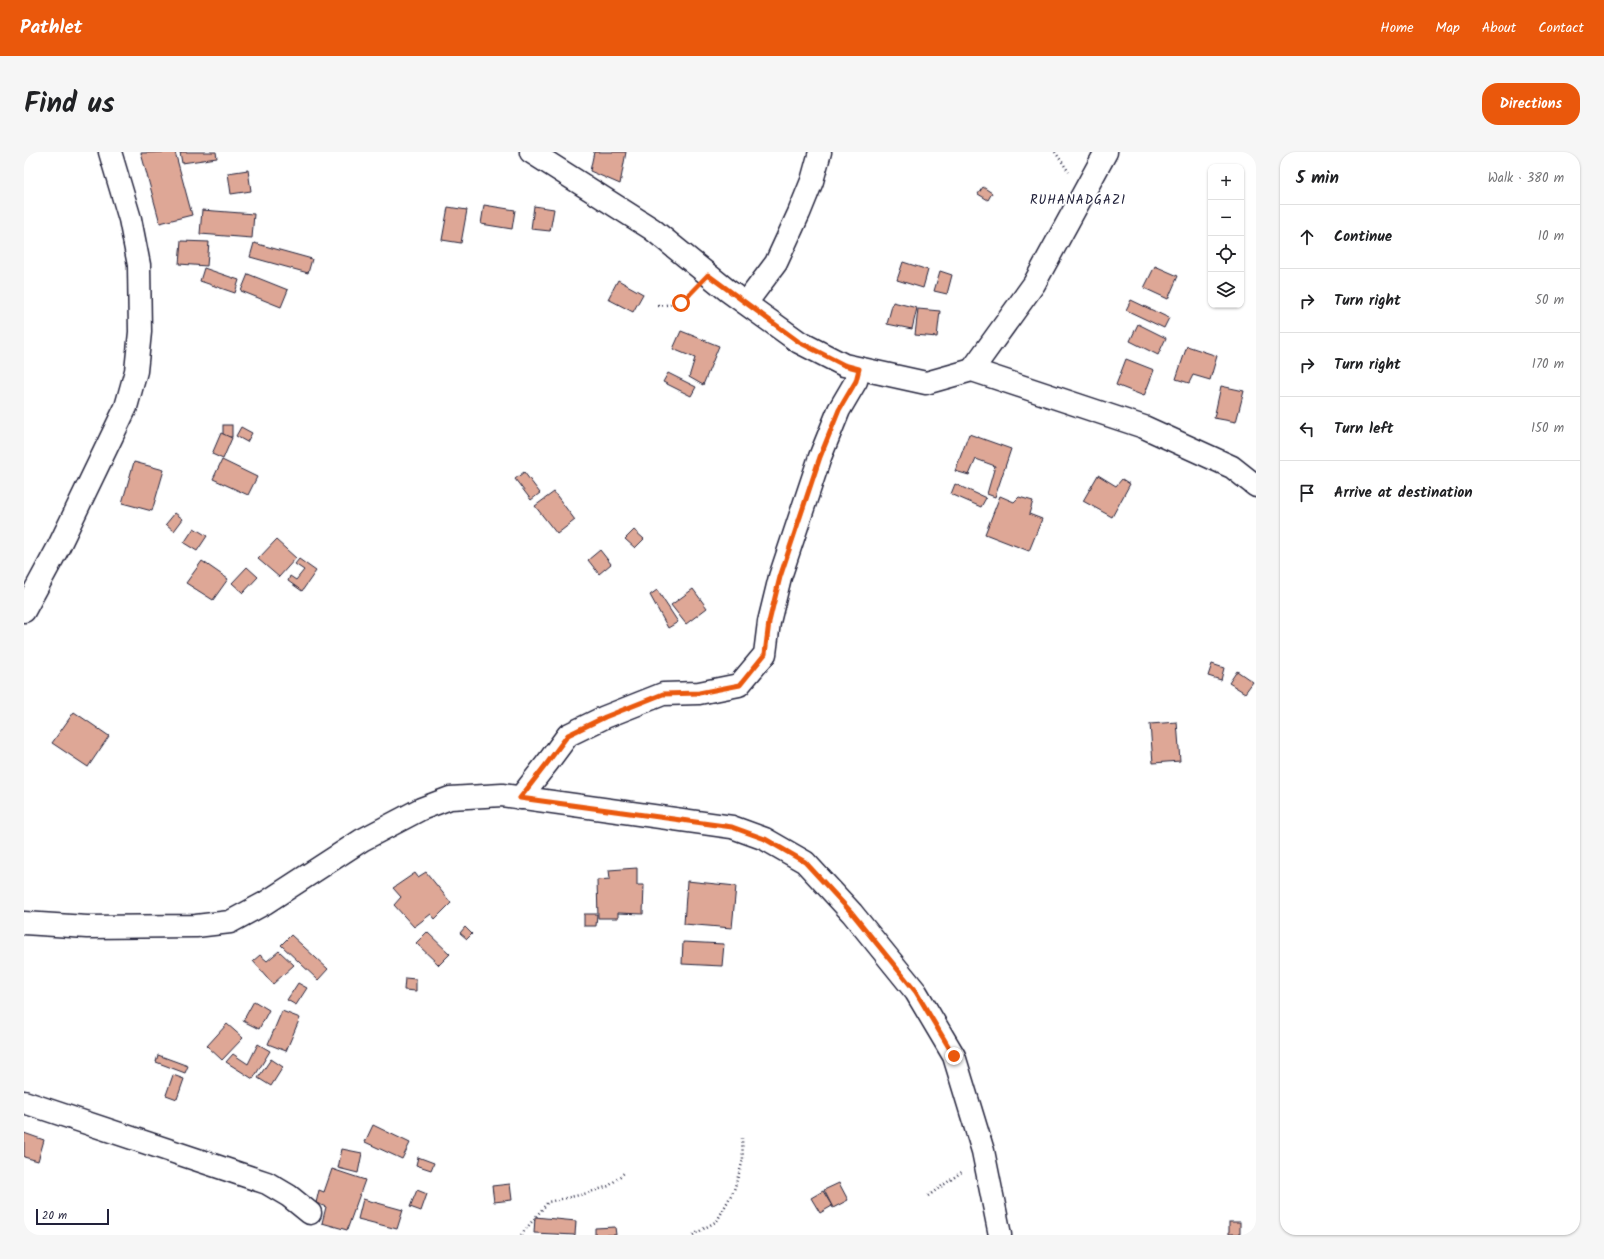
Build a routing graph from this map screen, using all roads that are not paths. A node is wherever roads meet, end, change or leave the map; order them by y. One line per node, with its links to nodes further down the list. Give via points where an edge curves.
1 (110, 152): 9 (street, via 130,218 139,265 140,332 136,371 126,407 58,548)
2 (530, 152): 5 (street, via 652,229)
3 (820, 152): 5 (street, via 812,181 776,263)
4 (1106, 152): 7 (street, via 1034,284)
5 (746, 303): 6 (street, via 799,342 844,365)
6 (859, 369): 7 (street, via 926,384); 10 (street, via 856,381 839,410 820,457 780,577 769,622 765,654 740,685 699,693 663,694 568,735)
7 (972, 370): 8 (street, via 1144,427 1232,467)
8 (1256, 486)
9 (24, 611)
10 (520, 798): 11 (street, via 502,795 450,798 421,809 362,840 265,903 230,922 196,926 87,927); 14 (street, via 732,827 765,839 805,862 852,913 916,992 954,1056 984,1157)
11 (24, 923)
12 (24, 1102): 13 (street, via 267,1183)
13 (310, 1212)
14 (1000, 1235)

